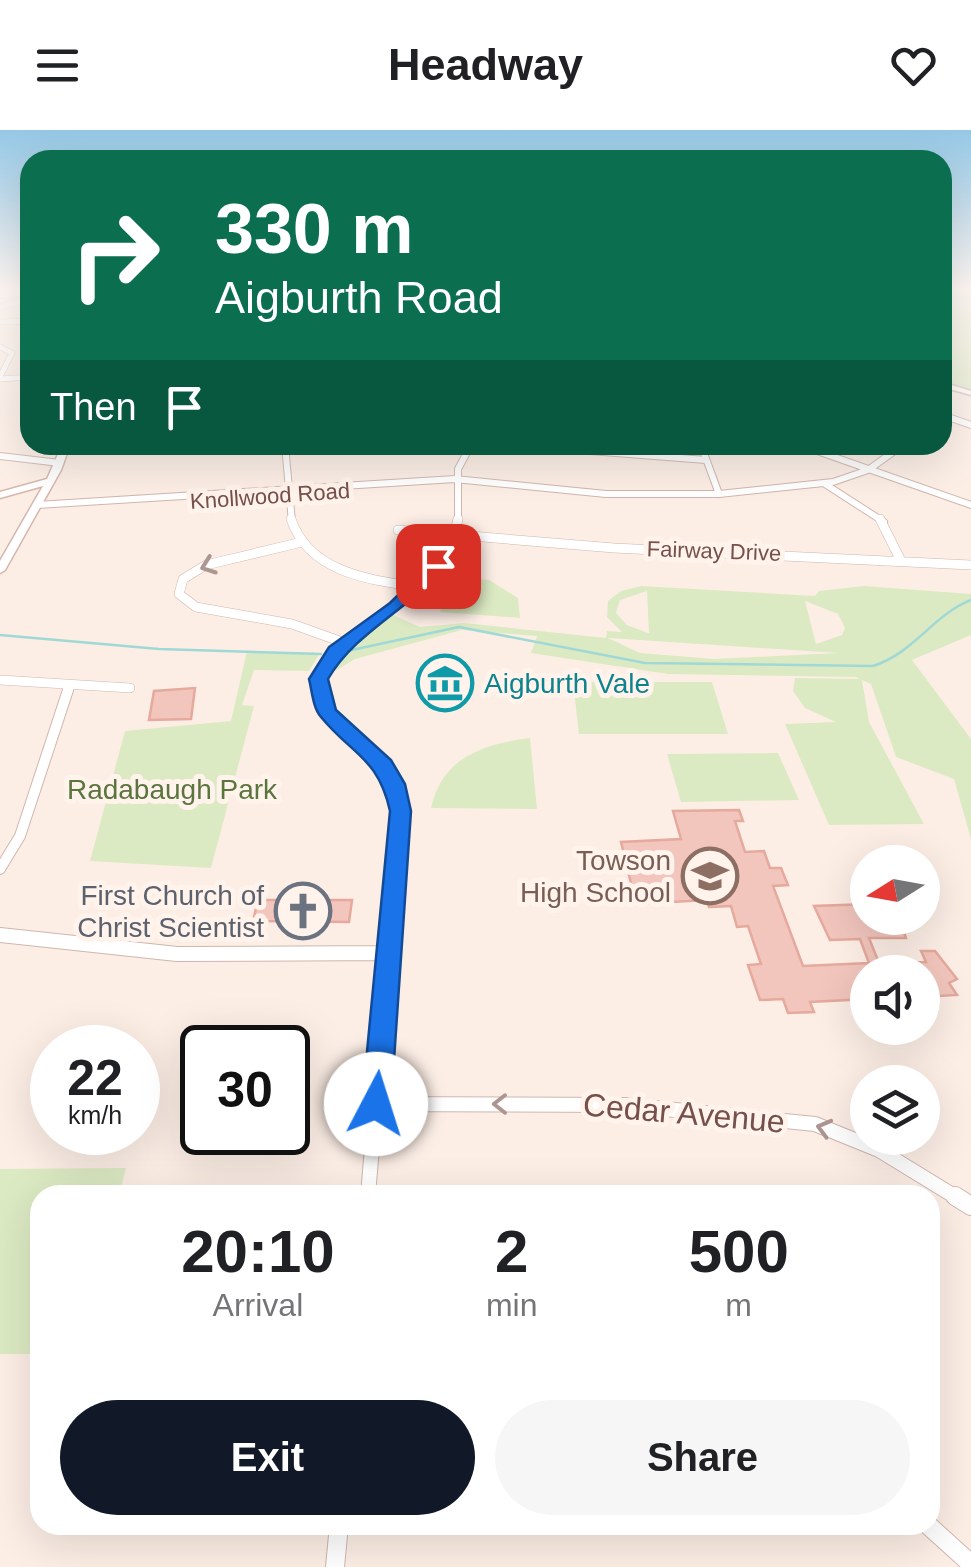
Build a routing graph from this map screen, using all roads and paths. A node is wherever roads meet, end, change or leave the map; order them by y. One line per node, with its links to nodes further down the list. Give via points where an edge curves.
1 (11, 354): 2 (street)
2 (0, 378)
3 (952, 418): 4 (street)
4 (960, 421): 5 (street); 6 (street)
5 (971, 422)
6 (952, 423)
7 (63, 455): 16 (street)
8 (287, 455): 21 (street)
9 (464, 455): 19 (street)
10 (642, 455): 15 (street)
11 (704, 455): 15 (street)
12 (833, 455): 17 (street)
13 (889, 455): 17 (street, Knollwood Road)
14 (0, 456): 16 (street)
15 (706, 460): 22 (street)
16 (60, 463): 18 (street)
17 (872, 467): 20 (street, Knollwood Road); 24 (street)
18 (51, 481): 23 (street); 25 (street)
19 (456, 483): 21 (street, Knollwood Road); 22 (street, Knollwood Road); 27 (street)
20 (825, 484): 22 (street, Knollwood Road); 29 (street, via 886,523)
21 (289, 490): 25 (street, Knollwood Road); 28 (street, via 292,526)
22 (719, 494)
23 (0, 495)
24 (971, 505)
25 (35, 509): 31 (street)
26 (398, 530): 27 (street, Fairway Drive)
27 (456, 536): 29 (street, Fairway Drive); 32 (street)
28 (302, 542): 32 (street, via 348,572); 33 (street, one-way to 33, via 206,565 183,579 179,594 196,607 292,624)
29 (901, 560): 30 (street, Fairway Drive)
30 (971, 565)
31 (0, 570)
32 (419, 586): 33 (street)
33 (344, 643): 39 (street, via 322,668 319,691 327,712 376,754 397,792 401,832)
34 (0, 680): 35 (street)
35 (70, 684): 36 (street); 37 (street, via 24,824)
36 (130, 688)
37 (0, 869)
38 (0, 935): 39 (street, via 177,954)
39 (390, 952): 40 (street)
40 (376, 1104): 41 (street); 42 (street, Cedar Avenue, one-way to 40, via 879,1150 815,1124 625,1105)
41 (369, 1185)
42 (936, 1185)
43 (940, 1187): 44 (street, Cedar Avenue, one-way to 43)
44 (971, 1206)
45 (338, 1535): 48 (street)
46 (939, 1535): 47 (street)
47 (971, 1564)
48 (335, 1567)

